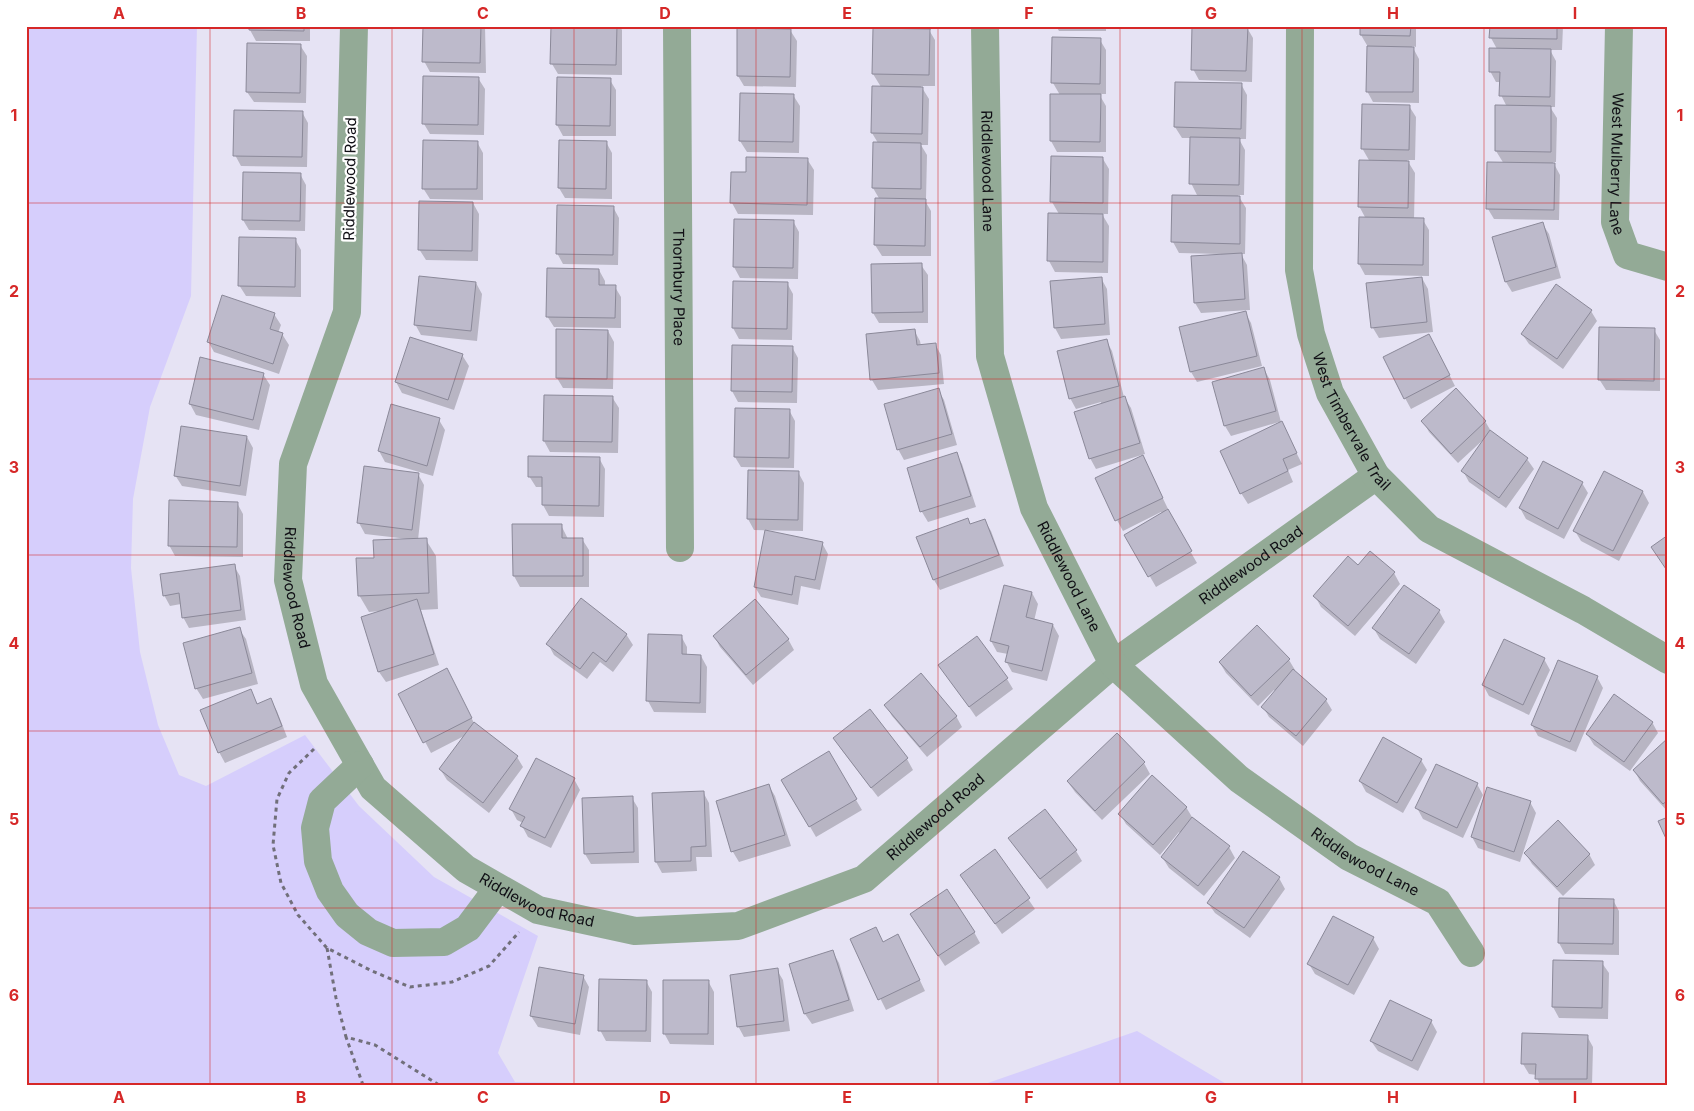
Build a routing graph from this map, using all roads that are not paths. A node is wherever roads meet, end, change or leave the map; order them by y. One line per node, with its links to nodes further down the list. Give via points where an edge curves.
1 (354, 26): 11 (street, Riddlewood Road, via 347,312 293,464 288,580 314,684)
2 (676, 26): 8 (street, Thornbury Place)
3 (985, 26): 10 (street, Riddlewood Lane, via 990,356 1034,508)
4 (1300, 26): 7 (street, West Timbervale Trail, via 1299,270 1311,334 1330,393)
5 (1619, 26): 6 (street, West Mulberry Lane, via 1615,222 1627,255)
6 (1668, 267)
7 (1376, 476): 9 (street, West Timbervale Trail, via 1429,528 1583,610); 10 (street, Riddlewood Road)
8 (680, 548)
9 (1668, 660)
10 (1113, 664): 12 (street, Riddlewood Road, via 864,880 738,926 634,930 538,910); 13 (street, Riddlewood Lane, via 1239,779 1349,857 1438,902)
11 (360, 765): 12 (street, Riddlewood Road, via 372,788 466,869); 12 (street, via 322,801 315,828 318,861 330,891 347,914 368,932 393,943 444,942 468,928)
12 (498, 888)
13 (1471, 953)

